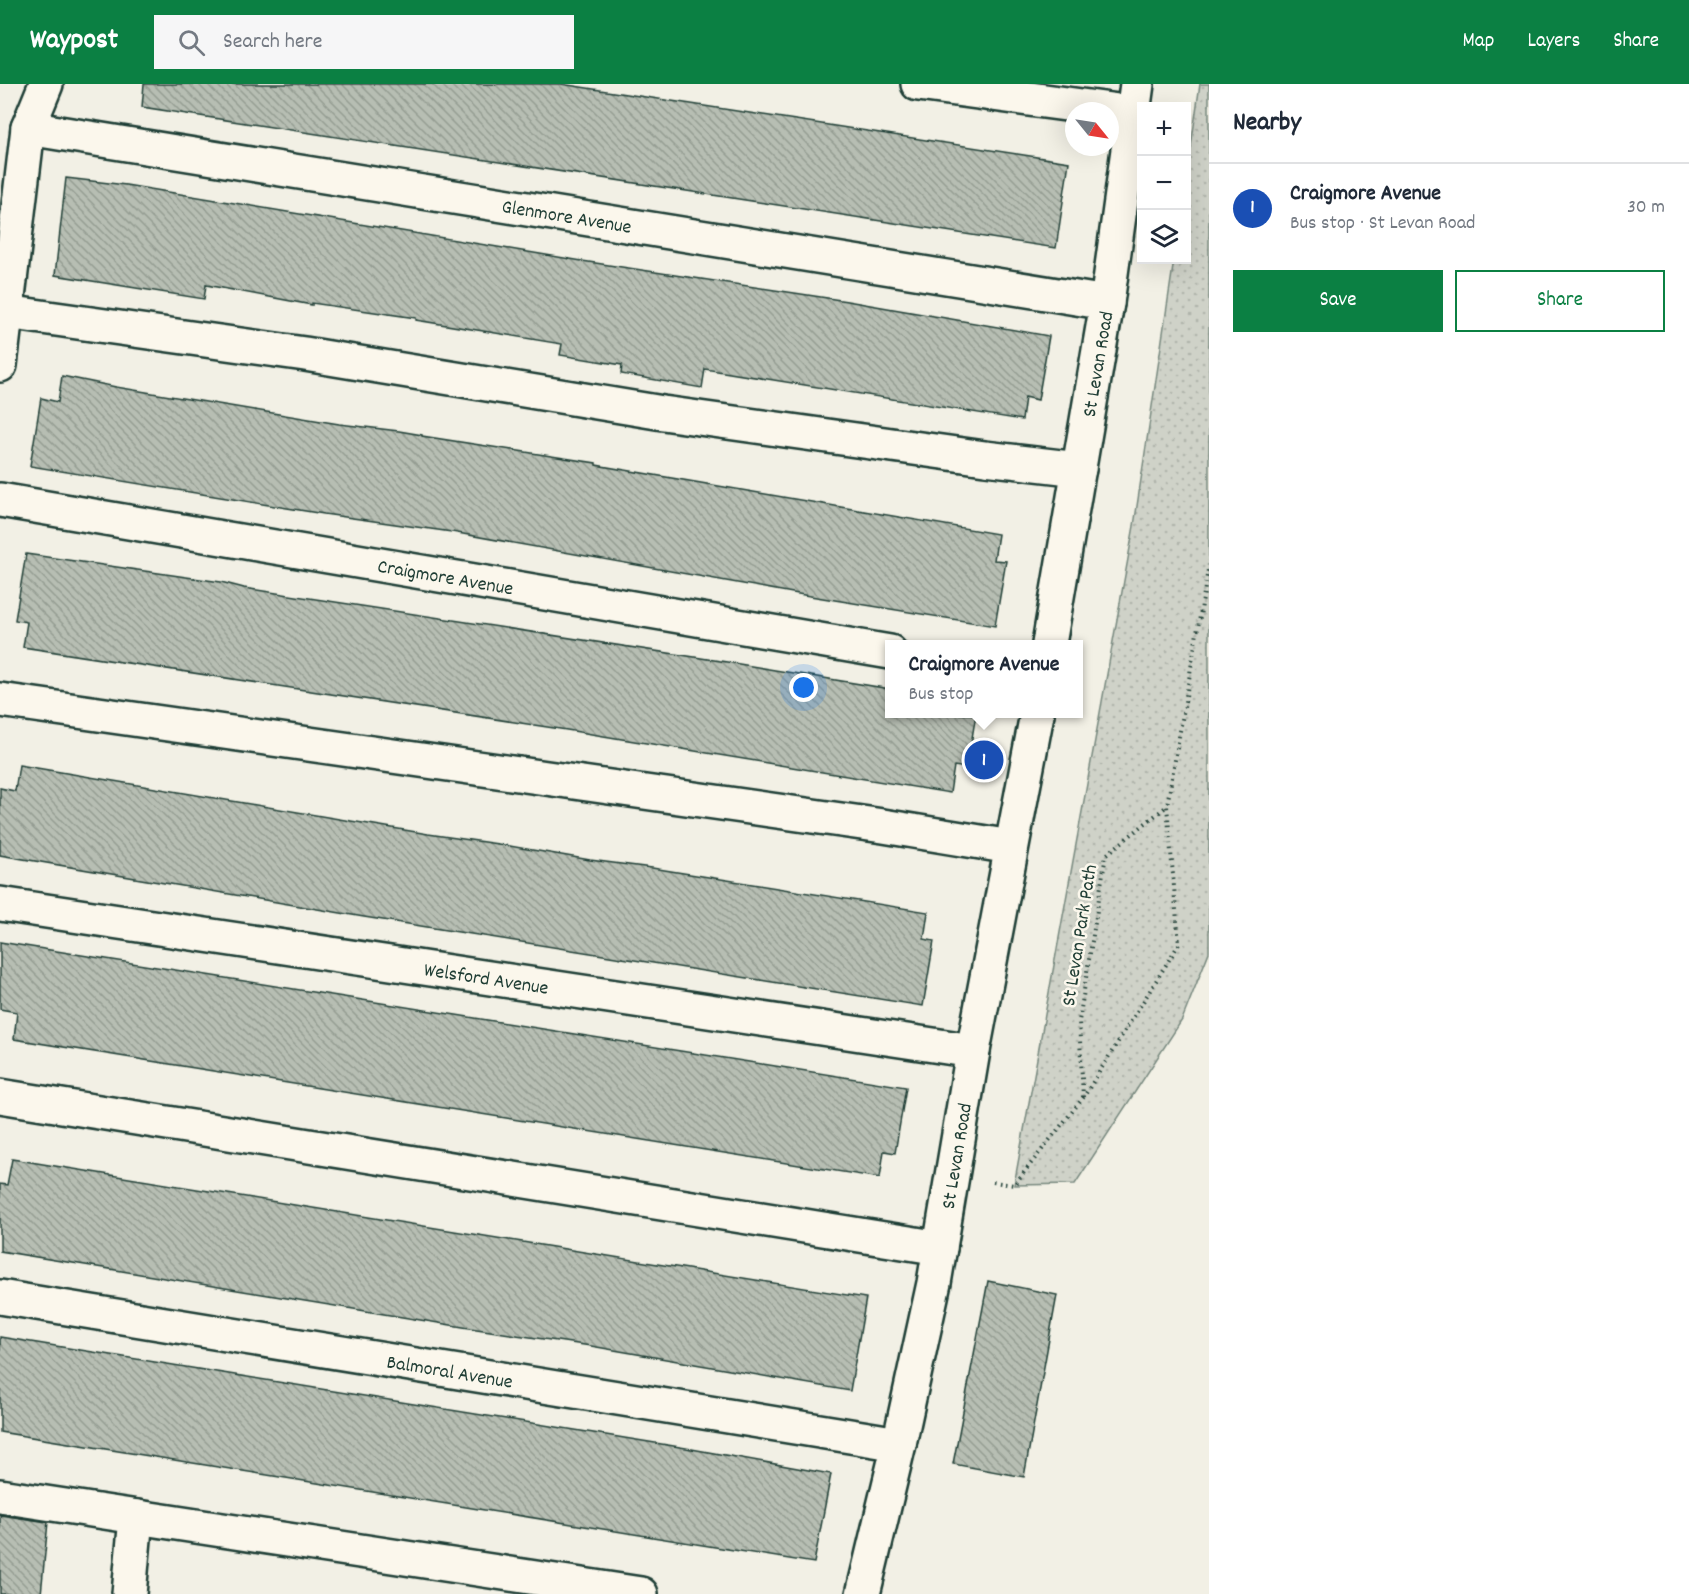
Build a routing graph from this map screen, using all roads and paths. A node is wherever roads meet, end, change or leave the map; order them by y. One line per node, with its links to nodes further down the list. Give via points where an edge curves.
1 (46, 84): 4 (street)
2 (918, 84): 3 (street)
3 (1135, 99): 5 (street, St Levan Road)
4 (28, 128): 5 (street, Glenmore Avenue); 6 (street)
5 (1107, 303): 8 (street, St Levan Road)
6 (6, 312): 7 (street); 8 (street, via 305,354 663,413)
7 (0, 365)
8 (1079, 469): 11 (street, St Levan Road)
9 (0, 500): 12 (street, Craigmore Avenue)
10 (1209, 564): 15 (path)
11 (1050, 640)
12 (885, 651)
13 (0, 700): 16 (street)
14 (1035, 718): 16 (street, St Levan Road)
15 (1167, 807): 20 (path, via 1179,944); 20 (path, St Levan Park Path, via 1106,855 1079,1021)
16 (1011, 847): 18 (street, St Levan Road)
17 (0, 904): 18 (street, Welsford Avenue)
18 (973, 1052): 21 (street, St Levan Road)
19 (0, 1096): 22 (street)
20 (1083, 1098): 21 (path, via 1014,1185)
21 (952, 1176): 22 (street, St Levan Road)
22 (940, 1248): 24 (street, St Levan Road)
23 (0, 1297): 24 (street, Balmoral Avenue)
24 (899, 1444): 29 (street, St Levan Road)
25 (0, 1496): 26 (street)
26 (136, 1517): 27 (street); 28 (street)
27 (129, 1594)
28 (640, 1594)
29 (863, 1594)

